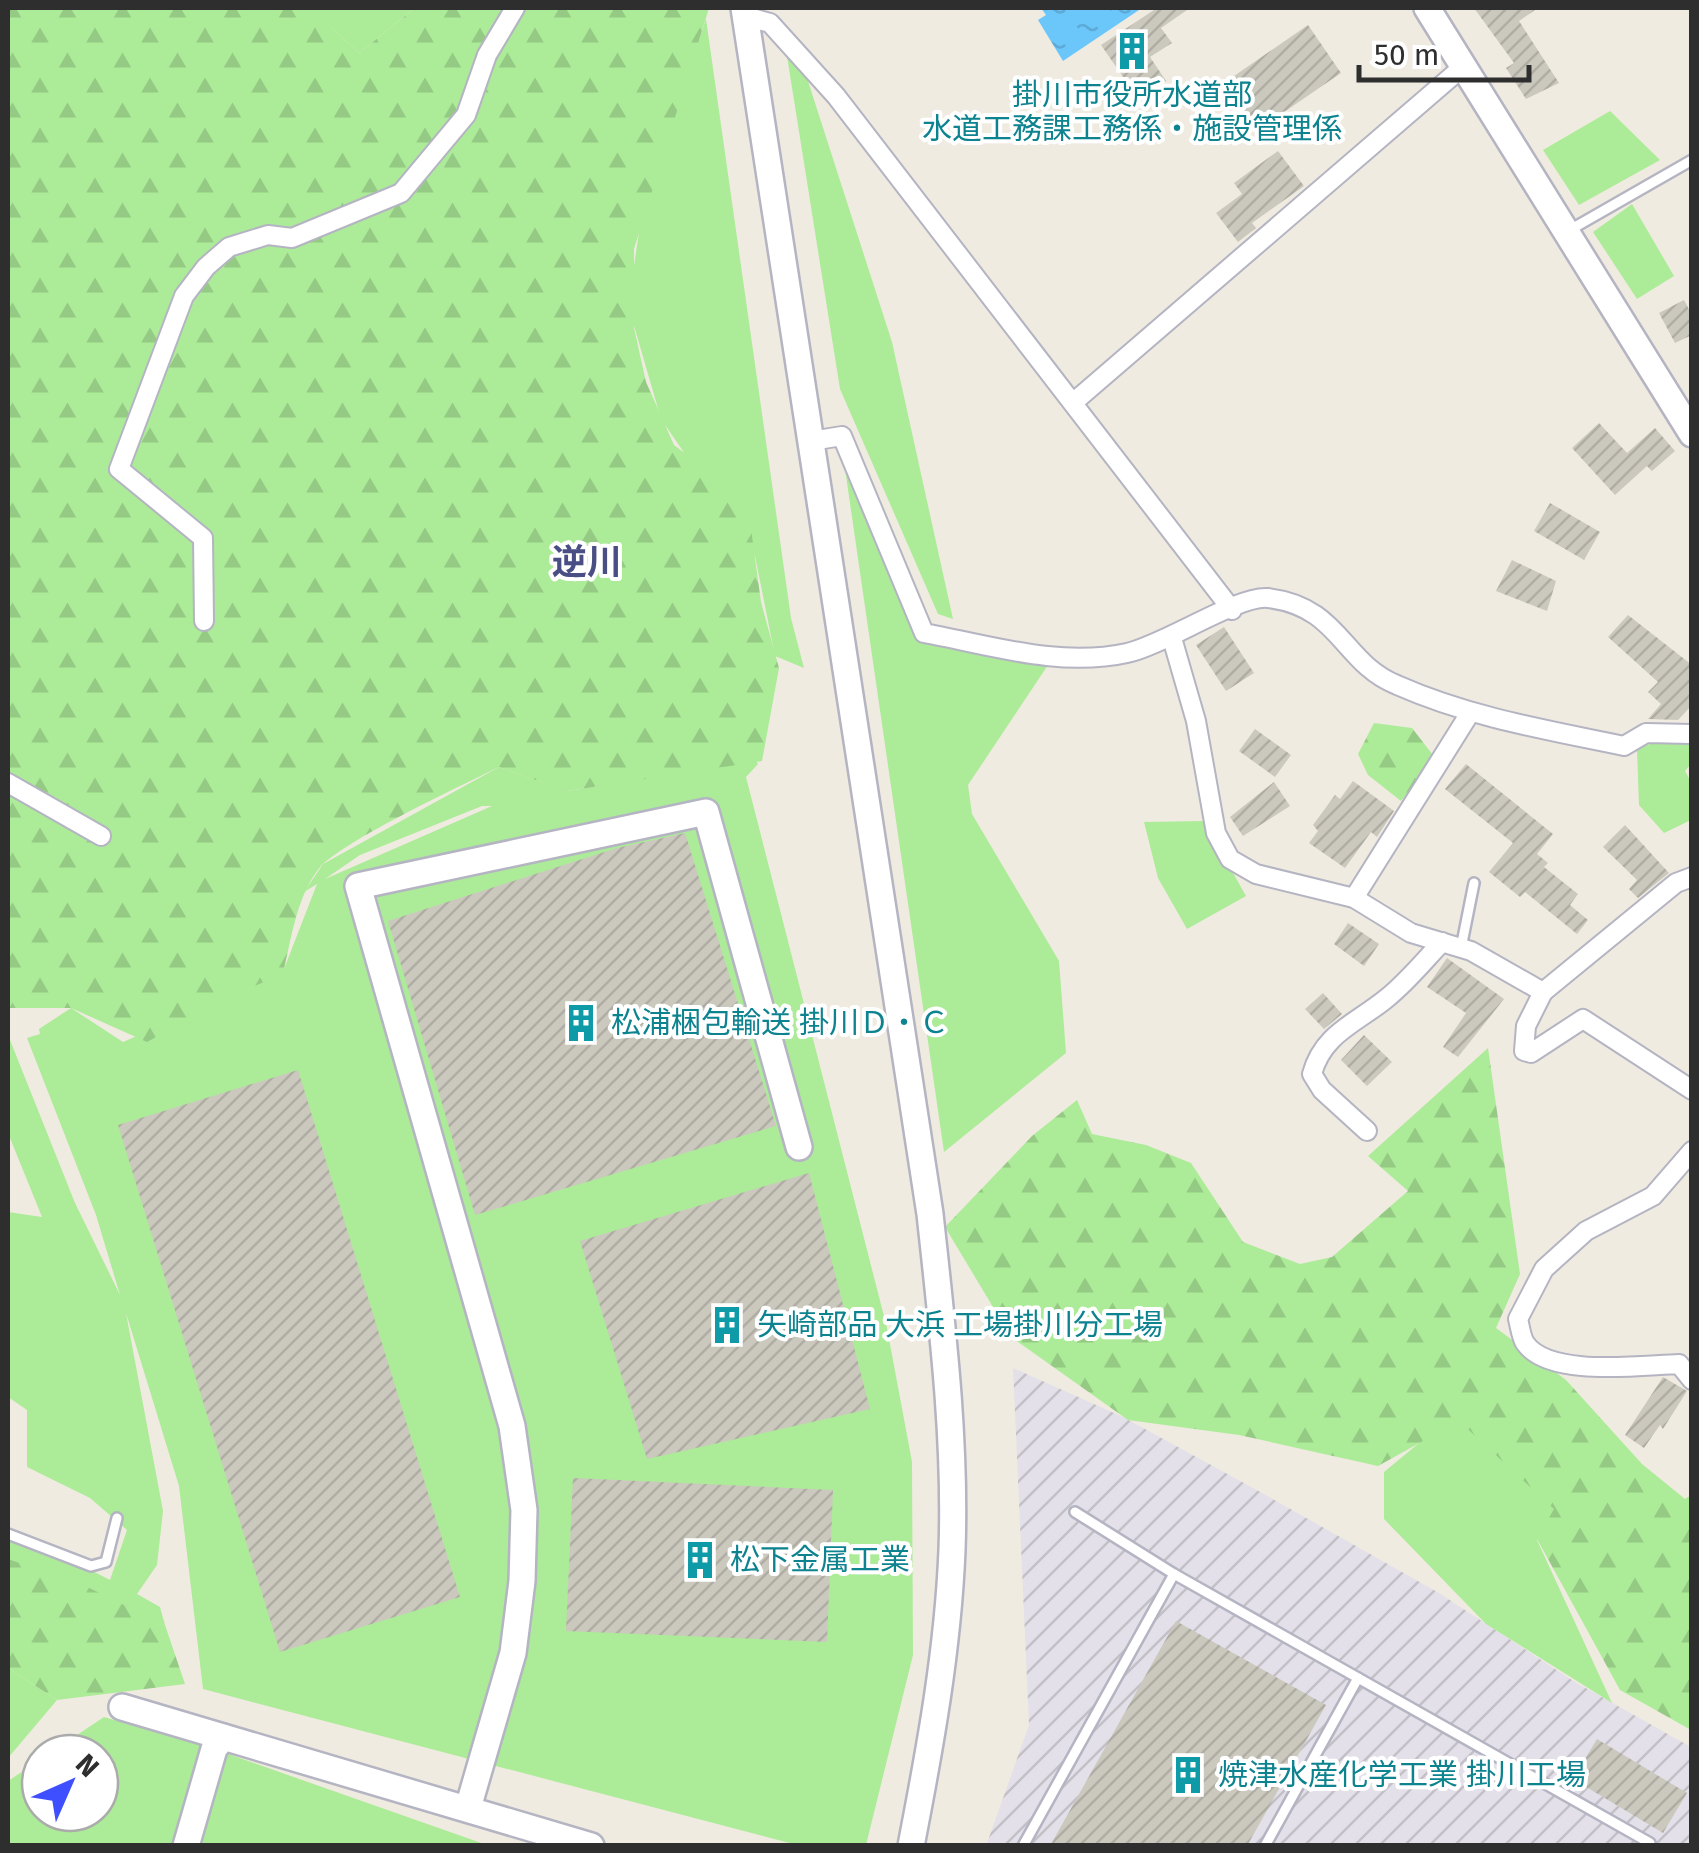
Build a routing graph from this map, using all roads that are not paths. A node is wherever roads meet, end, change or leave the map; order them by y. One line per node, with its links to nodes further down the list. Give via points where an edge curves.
1 (515, 8): 11 (street, via 487,56 466,115 401,194 292,238 268,236 229,247 184,296 119,469 204,538)
2 (1427, 8): 4 (street)
3 (745, 12): 7 (street, via 770,23 836,96); 9 (street)
4 (1465, 65): 6 (street); 7 (street)
5 (1692, 160): 6 (lane)
6 (1566, 232): 8 (street)
7 (1075, 401): 10 (street)
8 (1692, 434)
9 (811, 441): 12 (street, via 842,436 924,633 1065,659 1126,654); 39 (street, via 930,1214 948,1393 952,1550 938,1708)
10 (1232, 610): 12 (street); 13 (street, via 1264,597 1306,607 1392,684)
11 (204, 621)
12 (1172, 638): 19 (street, via 1196,721 1216,833 1230,859 1256,874)
13 (1470, 713): 14 (street, via 1624,746 1646,733); 19 (street)
14 (1692, 734)
15 (8, 783): 16 (street)
16 (101, 836)
17 (1692, 877): 22 (street, via 1676,883)
18 (1474, 883): 21 (lane)
19 (1354, 898): 20 (street, via 1411,934)
20 (1442, 942): 21 (street); 24 (street, via 1386,999 1318,1053 1312,1074 1322,1090)
21 (1461, 948): 22 (street)
22 (1543, 992): 23 (street, via 1526,1026 1524,1052 1531,1054 1583,1019)
23 (1692, 1090)
24 (1367, 1131)
25 (799, 1147): 35 (street, via 706,812 358,886 512,1426 524,1510 513,1653)
26 (1692, 1151): 27 (street, via 1653,1196 1586,1231 1544,1269 1518,1320 1524,1342 1544,1357 1572,1366 1680,1364)
27 (1692, 1380)
28 (1075, 1512): 31 (lane)
29 (117, 1518): 30 (lane, via 106,1562 91,1566)
30 (8, 1534)
31 (1174, 1574): 32 (lane); 40 (lane)
32 (1358, 1678): 36 (lane); 41 (lane)
33 (122, 1707): 34 (street)
34 (223, 1736): 35 (street); 37 (street)
35 (468, 1808): 38 (street)
36 (1650, 1843)
37 (186, 1846)
38 (591, 1846)
39 (910, 1846)
40 (1023, 1846)
41 (1265, 1846)

